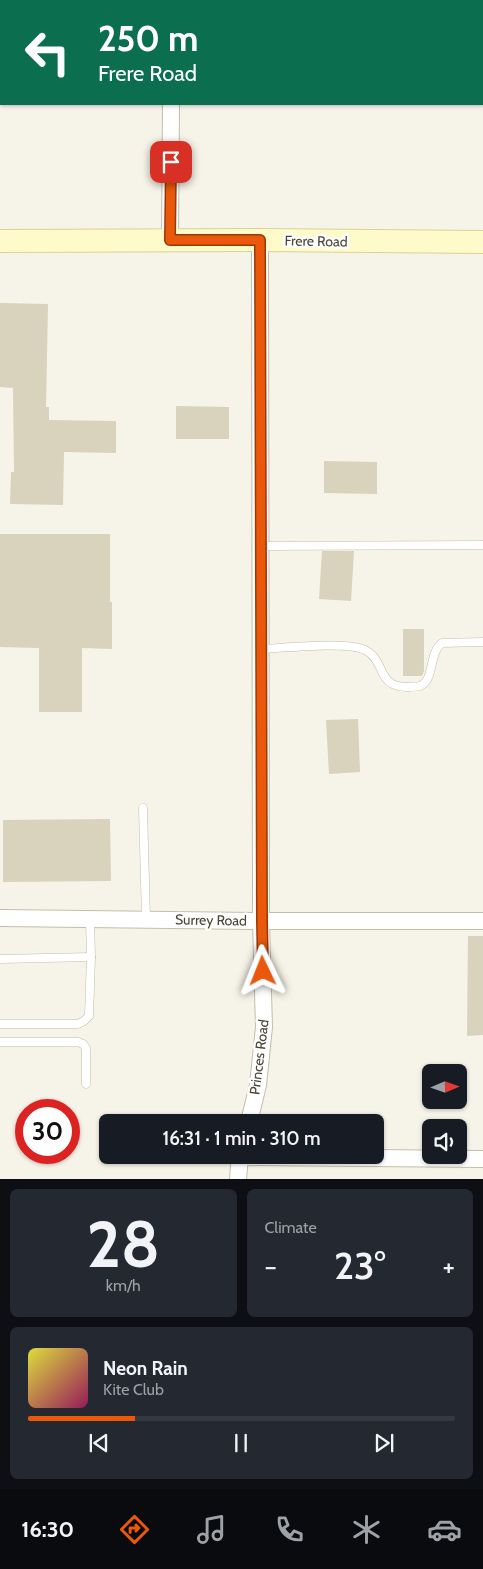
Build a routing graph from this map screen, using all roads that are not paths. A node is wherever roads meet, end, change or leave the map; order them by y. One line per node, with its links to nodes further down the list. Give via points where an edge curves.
1 (171, 105): 2 (street)
2 (170, 240): 3 (street, Frere Road); 4 (street, Frere Road)
3 (260, 240): 5 (street, Frere Road); 7 (street, Princes Road)
4 (0, 241)
5 (483, 242)
6 (483, 545): 7 (lane)
7 (261, 546): 9 (street, Princes Road)
8 (483, 642): 9 (lane, via 442,643 434,654 428,679 414,687 394,686 388,682 371,653 353,646)
9 (261, 649): 14 (street, Princes Road)
10 (142, 808): 13 (lane)
11 (0, 918): 12 (street, Surrey Road)
12 (90, 919): 13 (street, Surrey Road); 16 (lane)
13 (146, 920): 14 (street, Surrey Road)
14 (262, 921): 15 (street, Surrey Road); 21 (street, Princes Road, via 264,1027 259,1079)
15 (483, 921)
16 (91, 957): 17 (lane); 18 (lane, via 90,1008 84,1021 78,1024)
17 (0, 959)
18 (0, 1024)
19 (0, 1042): 20 (lane, via 83,1044 86,1048)
20 (86, 1084)
21 (251, 1114)
22 (384, 1158): 23 (street)
23 (483, 1159)
24 (239, 1164): 25 (street)
25 (238, 1179)

